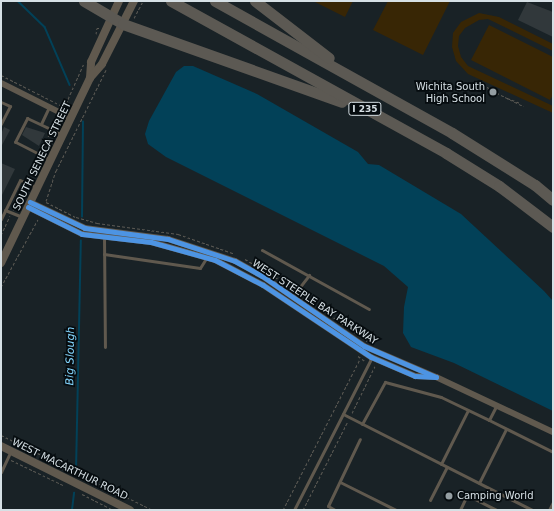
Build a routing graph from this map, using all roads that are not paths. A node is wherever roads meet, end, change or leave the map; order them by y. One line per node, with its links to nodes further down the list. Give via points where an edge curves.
1 (84, 1): 7 (highway)
2 (119, 1): 7 (street, SOUTH SENECA STREET)
3 (134, 1): 8 (street, SOUTH SENECA STREET)
4 (171, 1): 14 (highway, I 235)
5 (215, 1): 10 (highway, I 235)
6 (255, 1): 10 (highway)
7 (111, 18): 8 (highway); 9 (street, SOUTH SENECA STREET, via 91,62)
8 (127, 23): 9 (street, SOUTH SENECA STREET, via 102,64); 14 (highway)
9 (90, 78): 15 (street, SOUTH SENECA STREET)
10 (359, 82): 21 (highway, I 235, via 500,162)
11 (1, 84): 13 (street)
12 (1, 102): 16 (lane, via 10,106)
13 (49, 107): 15 (street); 17 (lane)
14 (372, 112): 26 (highway, I 235, via 499,186)
15 (71, 118): 18 (street, SOUTH SENECA STREET)
16 (1, 124)
17 (41, 124): 18 (lane); 19 (lane, via 27,118 15,142)
18 (63, 135): 19 (street, SOUTH SENECA STREET)
19 (51, 160): 20 (street, SOUTH SENECA STREET)
20 (37, 187): 22 (street, SOUTH SENECA STREET); 23 (lane, via 20,180)
21 (553, 200)
22 (29, 205): 24 (street, SOUTH SENECA STREET); 27 (street, WEST STEEPLE BAY PARKWAY, via 82,234)
23 (6, 210): 24 (lane); 25 (lane)
24 (23, 218): 28 (street, SOUTH SENECA STREET)
25 (1, 219)
26 (553, 226)
27 (103, 234): 29 (street, WEST STEEPLE BAY PARKWAY, via 168,238); 31 (lane); 32 (street, WEST STEEPLE BAY PARKWAY, via 151,242)
28 (4, 249): 33 (street, SOUTH SENECA STREET)
29 (208, 250): 32 (lane); 35 (street, WEST STEEPLE BAY PARKWAY, via 248,268)
30 (262, 250): 34 (lane)
31 (104, 254): 32 (lane, via 200,268); 37 (lane)
32 (206, 257): 35 (street, WEST STEEPLE BAY PARKWAY, via 243,273)
33 (1, 263)
34 (310, 275): 35 (lane); 36 (lane)
35 (291, 300): 38 (street, WEST STEEPLE BAY PARKWAY, via 362,348)
36 (369, 309)
37 (105, 348)
38 (371, 357): 39 (street, WEST STEEPLE BAY PARKWAY, via 415,376 436,377); 41 (lane)
39 (497, 404): 42 (lane); 45 (street, WEST STEEPLE BAY PARKWAY)
40 (468, 410): 42 (lane); 43 (lane, via 441,397 385,382); 50 (lane)
41 (343, 414): 43 (lane); 58 (lane)
42 (489, 420): 44 (lane)
43 (362, 424): 50 (lane)
44 (506, 428): 48 (lane); 54 (lane)
45 (553, 432)
46 (360, 439): 53 (lane)
47 (1, 446): 49 (street, WEST MACARTHUR ROAD)
48 (553, 452)
49 (9, 454): 52 (lane); 57 (street, WEST MACARTHUR ROAD)
50 (441, 464): 51 (lane)
51 (447, 467): 54 (lane); 55 (lane)
52 (1, 472)
53 (340, 482): 59 (lane, via 328,506); 60 (lane)
54 (479, 483): 63 (lane)
55 (430, 500)
56 (553, 502): 64 (lane)
57 (130, 510)
58 (294, 510)
59 (335, 510)
60 (396, 510)
61 (460, 510): 62 (lane, via 467,495)
62 (497, 510)
63 (532, 510)
64 (549, 510)

